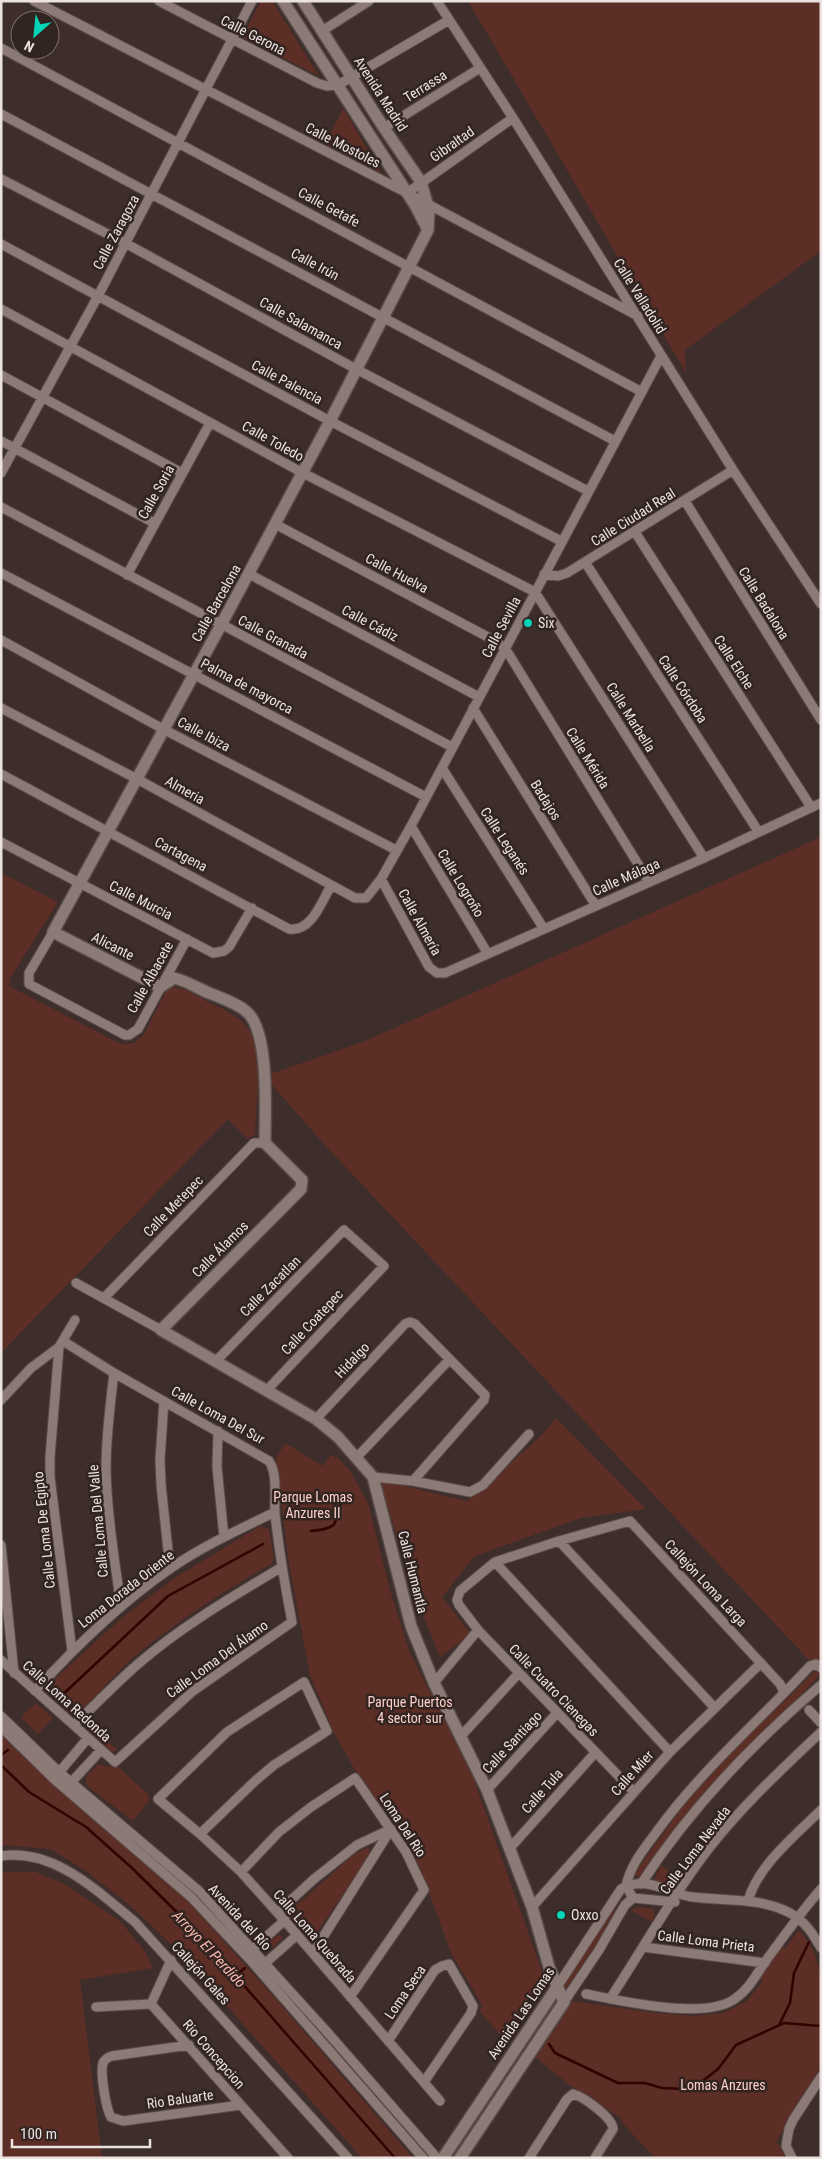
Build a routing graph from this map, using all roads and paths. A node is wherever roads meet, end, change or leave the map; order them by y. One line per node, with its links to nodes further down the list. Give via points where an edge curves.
1 (34, 1): 15 (street, Calle Mostoles)
2 (159, 1): 10 (street, Calle Gerona)
3 (252, 1): 10 (street, Calle Zaragoza)
4 (283, 1): 14 (street)
5 (303, 1): 9 (street, Avenida Madrid)
6 (370, 1): 9 (street)
7 (437, 1): 8 (street, Calle Valladolid)
8 (449, 20): 12 (street, Calle Valladolid); 13 (street)
9 (322, 31): 13 (street, Avenida Madrid)
10 (231, 40): 14 (street, Calle Gerona, via 317,83); 15 (street, Calle Zaragoza)
11 (1, 48): 19 (street, Calle Getafe)
12 (480, 68): 17 (street, Calle Valladolid); 18 (street, Terrassa)
13 (352, 77): 14 (street); 18 (street, Avenida Madrid)
14 (338, 85): 23 (street)
15 (205, 89): 19 (street, Calle Zaragoza); 23 (street, Calle Mostoles)
16 (1, 114): 22 (street, Calle Irún)
17 (513, 118): 21 (street, Gibraltad); 32 (street, Calle Valladolid)
18 (384, 128): 21 (street, Avenida Madrid)
19 (178, 142): 22 (street, Calle Zaragoza); 28 (street, Calle Getafe)
20 (1, 179): 26 (street, Calle Salamanca)
21 (421, 182): 23 (street, Gibraltad); 24 (street, Avenida Madrid)
22 (152, 193): 26 (street, Calle Zaragoza); 31 (street, Calle Irún)
23 (407, 193): 24 (street, Calle Mostoles); 25 (street)
24 (428, 205): 25 (street, Calle Barcelona); 32 (street, Calle Mostoles)
25 (428, 230): 28 (street, Calle Barcelona)
26 (125, 243): 29 (street, Calle Zaragoza); 35 (street, Calle Salamanca)
27 (1, 244): 29 (street, Calle Palencia)
28 (410, 266): 31 (street, Calle Barcelona); 37 (street, Calle Getafe)
29 (98, 296): 33 (street, Calle Zaragoza); 39 (street, Calle Palencia)
30 (1, 309): 33 (street, Calle Toledo)
31 (384, 316): 35 (street, Calle Barcelona); 42 (street, Calle Irún)
32 (638, 317): 34 (street, Calle Valladolid)
33 (70, 345): 38 (street, Calle Zaragoza); 40 (street, Calle Toledo)
34 (661, 356): 37 (street, Calle Sevilla); 44 (street, Calle Valladolid)
35 (356, 369): 39 (street, Calle Barcelona); 48 (street, Calle Salamanca)
36 (1, 375): 38 (street)
37 (642, 392): 42 (street, Calle Sevilla)
38 (42, 396): 43 (street, Calle Zaragoza); 46 (street)
39 (330, 421): 47 (street, Calle Barcelona); 54 (street, Calle Palencia)
40 (210, 423): 46 (street, Calle Soria); 47 (street, Calle Toledo)
41 (1, 441): 43 (street)
42 (615, 441): 48 (street, Calle Sevilla)
43 (15, 448): 45 (street, Calle Zaragoza); 51 (street)
44 (733, 470): 49 (street, Calle Ciudad Real); 61 (street, Calle Valladolid)
45 (1, 473)
46 (182, 473): 51 (street, Calle Soria)
47 (302, 473): 52 (street, Calle Barcelona); 60 (street, Calle Toledo)
48 (588, 490): 54 (street, Calle Sevilla)
49 (685, 500): 53 (street, Calle Ciudad Real); 69 (street, Calle Badalona)
50 (1, 508): 59 (street, Calle Granada)
51 (154, 523): 59 (street, Calle Soria)
52 (276, 524): 57 (street, Calle Barcelona); 64 (street, Calle Huelva)
53 (634, 532): 55 (street, Calle Ciudad Real); 77 (street, Calle Elche)
54 (561, 541): 58 (street, Calle Sevilla)
55 (585, 562): 58 (street, Calle Ciudad Real, via 558,576); 80 (street, Calle Córdoba)
56 (1, 573): 65 (street, Palma de mayorca)
57 (249, 574): 62 (street, Calle Barcelona); 66 (street, Calle Cádiz)
58 (544, 574): 60 (street, Calle Sevilla)
59 (127, 575): 62 (street, Calle Granada)
60 (535, 592): 64 (street, Calle Sevilla); 83 (street, Calle Marbella)
61 (821, 604)
62 (221, 625): 65 (street, Calle Barcelona); 71 (street, Calle Granada)
63 (1, 640): 70 (street, Calle Ibiza)
64 (505, 648): 66 (street, Calle Sevilla); 85 (street, Calle Mérida)
65 (194, 674): 70 (street, Calle Barcelona); 75 (street, Palma de mayorca)
66 (479, 696): 68 (street, Calle Sevilla)
67 (1, 708): 74 (street, Almeria)
68 (473, 708): 71 (street, Calle Sevilla); 89 (street, Badajos)
69 (821, 720)
70 (164, 728): 74 (street, Calle Barcelona); 82 (street, Calle Ibiza)
71 (452, 747): 72 (street, Calle Sevilla)
72 (442, 768): 75 (street, Calle Sevilla); 91 (street, Calle Leganés)
73 (1, 774): 79 (street, Cartagena)
74 (137, 779): 79 (street, Calle Barcelona); 87 (street, Almeria)
75 (426, 797): 78 (street, Calle Sevilla)
76 (821, 803): 77 (street, Calle Málaga)
77 (811, 807): 80 (street, Calle Málaga)
78 (411, 826): 82 (street, Calle Sevilla); 94 (street, Calle Logroño)
79 (109, 831): 86 (street, Calle Barcelona); 90 (street, Cartagena)
80 (758, 831): 83 (street, Calle Málaga)
81 (1, 842): 86 (street, Calle Murcia)
82 (396, 850): 84 (street, Calle Sevilla)
83 (704, 858): 85 (street, Calle Málaga)
84 (381, 879): 88 (street, Calle Sevilla, via 366,898); 95 (street, Calle Almería, via 429,967)
85 (649, 882): 89 (street, Calle Málaga)
86 (79, 883): 92 (street, Calle Barcelona); 93 (street, Calle Murcia)
87 (331, 886): 88 (street, Almeria); 90 (street, Cartagena, via 308,924 300,929 289,929)
88 (355, 898)
89 (596, 906): 91 (street, Calle Málaga)
90 (252, 908): 93 (street, Calle Murcia, via 224,951 214,953)
91 (544, 929): 94 (street, Calle Málaga)
92 (52, 932): 96 (street, Calle Barcelona, via 29,973 28,981); 97 (street, Alicante)
93 (187, 939): 97 (street, Calle Albacete)
94 (488, 954): 95 (street, Calle Málaga)
95 (441, 974)
96 (32, 986): 97 (street, Calle Albacete, via 125,1035 138,1029)
97 (160, 987): 98 (street, via 174,978 181,980 238,1007 252,1019 259,1031 262,1048)
98 (266, 1143): 101 (street, Calle Metepec, via 254,1142); 103 (street, Calle Álamos, via 302,1180 301,1189)
99 (377, 1273): 106 (street, Calle Zacatlan, via 384,1266 344,1230); 108 (street, Calle Coatepec)
100 (76, 1283): 101 (street, Calle Humantla)
101 (104, 1298): 103 (street, Calle Humantla)
102 (75, 1320): 104 (street)
103 (161, 1330): 106 (street, Calle Humantla)
104 (61, 1344): 107 (street, Calle Loma Del Sur); 109 (street, via 31,1368); 127 (street, Calle Loma De Egipto, via 50,1476)
105 (449, 1360): 111 (street, Hidalgo, via 415,1324 405,1324); 114 (street); 116 (street, via 484,1392 485,1398)
106 (216, 1361): 108 (street, Calle Humantla)
107 (114, 1373): 110 (street, Calle Loma Del Sur); 124 (street, Calle Loma Del Valle, via 106,1470)
108 (267, 1390): 111 (street, Calle Humantla)
109 (1, 1400)
110 (164, 1401): 112 (street, Calle Loma Del Sur); 123 (street, via 160,1459)
111 (316, 1419): 114 (street, Calle Humantla)
112 (218, 1431): 117 (street, Calle Loma Del Sur, via 269,1460 273,1468); 118 (street, via 217,1467)
113 (529, 1434): 116 (street, via 477,1489 464,1491)
114 (357, 1457): 115 (street, Calle Humantla)
115 (373, 1478): 116 (street); 133 (street, Calle Humantla, via 402,1596)
116 (413, 1481)
117 (275, 1512): 118 (street, Loma Dorada Oriente); 122 (street, Calle Loma Del Sur)
118 (224, 1537): 123 (street, Loma Dorada Oriente)
119 (559, 1541): 121 (street); 129 (street, Callejón Loma Larga, via 630,1521); 137 (street)
120 (1, 1545): 131 (street)
121 (495, 1562): 126 (street, Calle Cuatro Cienegas, via 460,1591 457,1600); 149 (street)
122 (282, 1567): 125 (street, Calle Loma Del Sur); 142 (street, via 178,1632 138,1664)
123 (170, 1569): 124 (street, Loma Dorada Oriente)
124 (121, 1607): 127 (street, Loma Dorada Oriente)
125 (292, 1622): 150 (street, Calle Loma Del Álamo, via 193,1691)
126 (478, 1630): 132 (street, Calle Cuatro Cienegas); 133 (street)
127 (72, 1651): 135 (street, Loma Dorada Oriente)
128 (1, 1660): 131 (street, Calle Loma Redonda)
129 (761, 1663): 136 (street, Callejón Loma Larga); 137 (street, Calle Mier)
130 (821, 1668): 136 (street, Avenida Las Lomas, via 816,1664 810,1666)
131 (14, 1673): 135 (street, Calle Loma Redonda)
132 (519, 1673): 139 (street, Calle Cuatro Cienegas); 145 (street)
133 (434, 1683): 145 (street, Calle Humantla)
134 (821, 1685): 161 (street, via 769,1732 695,1810)
135 (35, 1691): 142 (street, Calle Loma Redonda)
136 (784, 1692): 162 (street, Avenida Las Lomas, via 676,1805 638,1857)
137 (714, 1707): 149 (street, Calle Mier)
138 (809, 1710): 141 (street)
139 (557, 1713): 148 (street, Calle Cuatro Cienegas); 153 (street, Calle Santiago)
140 (1, 1716): 151 (street, Avenida del Río)
141 (821, 1723)
142 (74, 1725): 146 (street, Calle Loma Redonda)
143 (1, 1727): 151 (street, Avenida del Río)
144 (821, 1732): 164 (street, Calle Loma Nevada, via 739,1813)
145 (462, 1735): 153 (street, Calle Humantla)
146 (88, 1738): 147 (street, Calle Loma Redonda); 151 (street)
147 (102, 1750): 150 (street, Calle Loma Redonda); 152 (street)
148 (595, 1752): 154 (street, Calle Cuatro Cienegas); 158 (street, Calle Tula)
149 (670, 1752): 154 (street, Calle Mier)
150 (115, 1762)
151 (57, 1776): 152 (street, Avenida del Río)
152 (68, 1786): 176 (street, Avenida del Río)
153 (487, 1790): 158 (street, Calle Humantla)
154 (633, 1791): 169 (street, Calle Mier)
155 (821, 1810): 167 (street, via 762,1873)
156 (391, 1829): 160 (street, Loma Del Rio, via 355,1778 279,1832); 170 (street, via 357,1844); 177 (street); 183 (street, Loma Del Rio, via 411,1860 424,1890)
157 (200, 1834): 157 (street, Calle Loma Quebrada, via 274,1765 327,1731 304,1682 227,1732 158,1800); 160 (street, Calle Loma Quebrada)
158 (510, 1848): 169 (street, Calle Humantla)
159 (1, 1856): 178 (street, Callejón Gales, via 28,1855 53,1862 135,1922)
160 (241, 1872): 170 (street, Calle Loma Quebrada)
161 (641, 1884): 162 (street); 164 (street)
162 (626, 1886): 166 (street); 181 (street, Avenida Las Lomas)
163 (821, 1889): 171 (street)
164 (678, 1892): 165 (street); 168 (street, Calle Loma Nevada)
165 (689, 1896): 167 (street); 168 (street)
166 (632, 1898): 168 (street); 185 (street, Avenida Las Lomas)
167 (748, 1901): 171 (street, via 778,1908)
168 (672, 1903): 174 (street, Calle Loma Nevada)
169 (532, 1907): 181 (street, Calle Humantla)
170 (278, 1912): 172 (street, Calle Loma Quebrada)
171 (797, 1918): 175 (street); 179 (street)
172 (284, 1920): 173 (street, Calle Loma Quebrada); 176 (street)
173 (298, 1935): 177 (street, Calle Loma Quebrada); 180 (street)
174 (643, 1947): 179 (street, Calle Loma Prieta); 184 (street, Calle Loma Nevada)
175 (821, 1948)
176 (249, 1952): 180 (street, Avenida del Río)
177 (313, 1953): 183 (street, Calle Loma Quebrada)
178 (171, 1960): 186 (street); 195 (street, Callejón Gales)
179 (765, 1962): 184 (street, via 743,1992 719,2007 686,2009)
180 (262, 1966): 196 (street, Avenida del Río); 197 (street, Avenida del Río)
181 (556, 1988): 185 (street, Calle Humantla); 198 (street, Avenida Las Lomas)
182 (586, 1994): 184 (street)
183 (350, 1997): 188 (street, Calle Loma Quebrada)
184 (610, 1999)
185 (564, 2002): 199 (street, Avenida Las Lomas)
186 (152, 2004): 187 (street); 189 (street, Rio Concepcion)
187 (96, 2007)
188 (388, 2041): 191 (street, Calle Loma Quebrada); 191 (street, Loma Seca, via 435,1970 449,1964 473,2006)
189 (189, 2045): 193 (street, Rio Concepcion); 193 (street, Rio Baluarte, via 106,2059 102,2067 107,2109 113,2119 123,2121)
190 (821, 2077): 202 (street, via 789,2129 786,2146)
191 (424, 2082): 192 (street, Calle Loma Quebrada)
192 (440, 2100)
193 (241, 2105): 194 (street, Rio Concepcion)
194 (288, 2158)
195 (348, 2158)
196 (423, 2158)
197 (437, 2158)
198 (443, 2158)
199 (460, 2158)
200 (529, 2158): 201 (street, via 571,2095 578,2096 613,2124)
201 (595, 2158)
202 (792, 2158)

